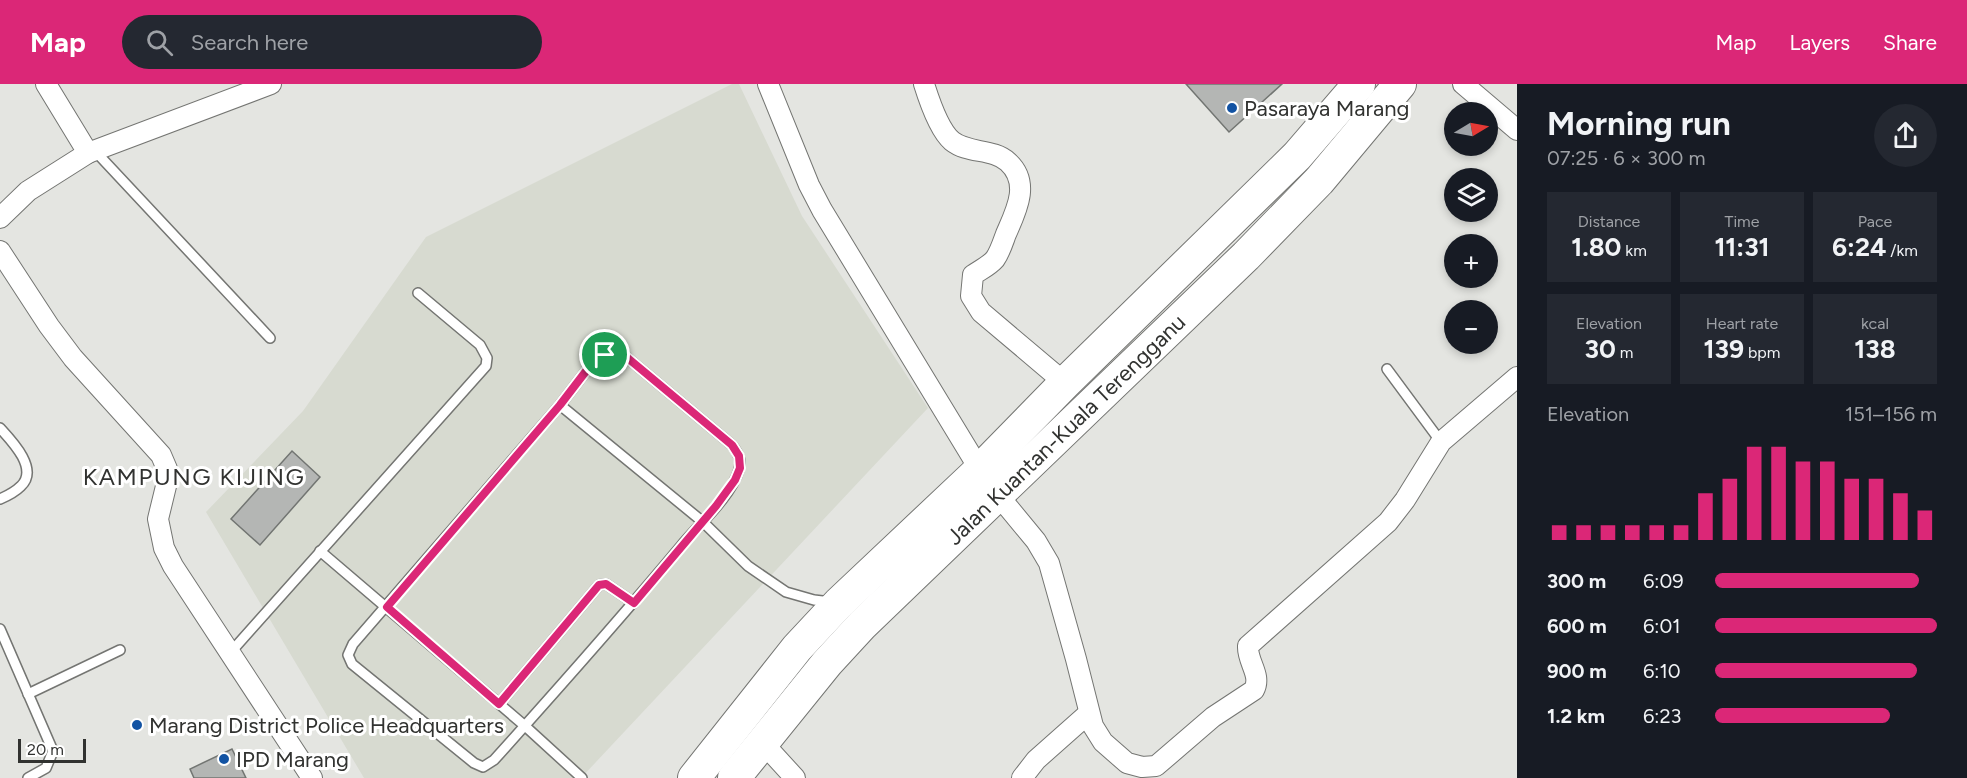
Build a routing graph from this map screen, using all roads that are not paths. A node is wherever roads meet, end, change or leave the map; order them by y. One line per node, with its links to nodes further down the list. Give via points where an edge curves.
1 (46, 84): 9 (street)
2 (271, 84): 9 (street)
3 (768, 84): 20 (street, via 822,210)
4 (924, 84): 16 (street, via 928,99 953,141 1008,161 1021,185 1021,200 997,257 972,275 971,296 981,312)
5 (1359, 84): 16 (highway, Jalan Kuantan-Kuala Terengganu, via 1297,156)
6 (1400, 84): 20 (highway, Jalan Kuantan-Kuala Terengganu, via 1319,181 1246,256)
7 (1463, 84): 8 (street)
8 (1517, 130)
9 (91, 152): 10 (street, via 28,191); 13 (lane)
10 (0, 218)
11 (0, 251): 29 (street, via 73,358 161,455 166,482 158,519 164,548)
12 (418, 292): 23 (lane, via 480,345 488,358 486,366)
13 (270, 338)
14 (1388, 369): 19 (lane)
15 (1517, 377): 19 (street)
16 (1065, 383): 20 (highway, Jalan Kuantan-Kuala Terengganu)
17 (560, 405): 22 (lane); 22 (lane, via 593,362 605,355 624,355 650,376 732,445 739,456 735,480); 26 (lane)
18 (0, 428): 21 (lane, via 15,445 27,476 22,486)
19 (1441, 442): 32 (street, via 1388,522 1248,646 1258,684 1254,690 1213,717 1170,756 1156,766 1127,763 1103,742)
20 (989, 482): 25 (highway, Jalan Kuantan-Kuala Terengganu); 32 (street, via 1049,563); 34 (highway, Jalan Kuantan-Kuala Terengganu, via 827,663)
21 (0, 499)
22 (703, 522): 24 (lane); 25 (lane, via 748,566 786,592)
23 (320, 551): 26 (lane); 29 (lane)
24 (634, 603): 31 (lane, via 606,584 599,585); 33 (lane)
25 (839, 603): 38 (highway, Jalan Kuantan-Kuala Terengganu, via 797,648)
26 (387, 607): 31 (lane); 33 (lane, via 353,644 348,655 352,664 474,763 483,766 494,760)
27 (0, 629): 30 (lane)
28 (120, 650): 30 (lane)
29 (230, 653): 36 (street)
30 (28, 694): 35 (lane, via 53,751 46,768)
31 (499, 704): 33 (lane)
32 (1089, 713): 41 (street, via 1035,760)
33 (525, 726): 37 (lane)
34 (763, 743): 39 (highway, Jalan Kuantan-Kuala Terengganu); 40 (street)
35 (28, 778)
36 (312, 778)
37 (582, 778)
38 (694, 778)
39 (734, 778)
40 (795, 778)
41 (1022, 778)

